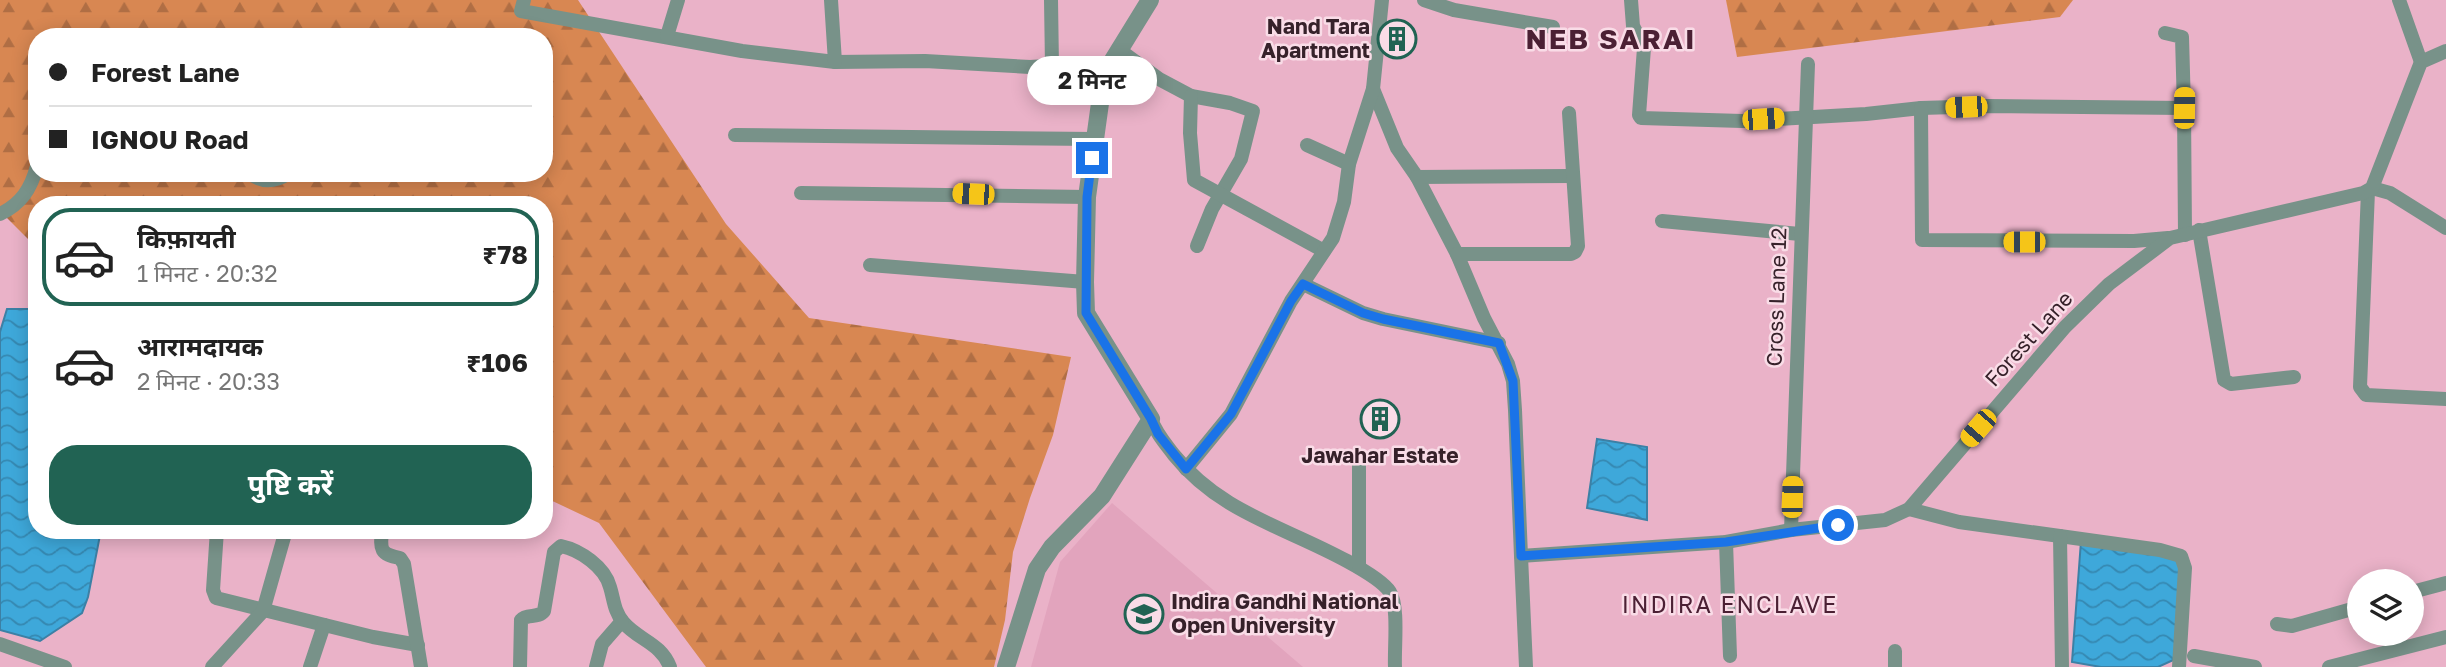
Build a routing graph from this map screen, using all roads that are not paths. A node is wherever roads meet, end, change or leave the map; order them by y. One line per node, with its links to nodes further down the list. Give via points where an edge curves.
1 (524, 0): 12 (street, via 521,11)
2 (678, 0): 12 (street)
3 (831, 0): 15 (street)
4 (1051, 0): 18 (street)
5 (1150, 0): 14 (street)
6 (1382, 0): 19 (street)
7 (1424, 0): 10 (street, via 1454,10)
8 (1631, 0): 24 (street, via 1633,26 1643,44 1641,118 1742,121)
9 (2399, 0): 16 (street)
10 (1553, 27)
11 (2165, 33): 22 (street, via 2182,37)
12 (667, 36): 15 (street)
13 (2446, 51): 16 (street)
14 (1114, 57): 18 (street); 20 (street); 26 (street)
15 (835, 62): 18 (street)
16 (2421, 62): 32 (street)
17 (1808, 64): 24 (street, Cross Lane 12)
18 (1052, 66)
19 (1373, 89): 28 (street); 30 (street, via 1397,148)
20 (1191, 96): 34 (street, via 1194,180); 34 (street, via 1253,111 1241,159)
21 (1921, 108): 22 (street); 24 (street); 41 (street, via 1922,240)
22 (2184, 108): 39 (street)
23 (1569, 113): 29 (street)
24 (1806, 117): 40 (street, Cross Lane 12)
25 (735, 135): 26 (street)
26 (1094, 139): 35 (street)
27 (1307, 145): 28 (street)
28 (1349, 164): 43 (street, via 1340,219)
29 (1572, 176): 30 (street); 44 (street, via 1575,252)
30 (1417, 177): 44 (street)
31 (31, 182): 36 (street, via 25,196)
32 (2370, 189): 38 (street, via 2390,193); 39 (street, Forest Lane); 50 (street, via 2360,387 2366,395)
33 (801, 193): 35 (street)
34 (1220, 194): 42 (street); 43 (street)
35 (1087, 197): 46 (street)
36 (0, 214)
37 (1662, 221): 40 (street)
38 (2446, 228)
39 (2192, 232): 41 (street, Forest Lane); 49 (street, via 2224,380 2231,384)
40 (1800, 234): 55 (street, Cross Lane 12)
41 (2170, 238): 54 (street, Forest Lane, via 2109,284 2065,327)
42 (1197, 246)
43 (1324, 251): 47 (street)
44 (1457, 254): 48 (street)
45 (870, 265): 46 (street)
46 (1085, 282): 51 (street, via 1086,313)
47 (1303, 284): 48 (street, via 1363,313); 53 (street, via 1231,414)
48 (1499, 343): 61 (street, via 1513,381)
49 (2294, 377)
50 (2446, 399)
51 (1151, 419): 53 (street); 83 (street, via 1102,496 1037,569)
52 (1359, 460): 62 (street)
53 (1186, 469): 62 (street, via 1204,487 1243,512)
54 (1909, 509): 55 (street, Forest Lane, via 1885,520); 56 (street, via 1959,522)
55 (1791, 530): 60 (street, Forest Lane)
56 (2060, 536): 87 (street); 88 (street, via 2180,556 2185,568)
57 (217, 539): 66 (street, via 214,596)
58 (283, 539): 66 (street)
59 (382, 539): 72 (street, via 386,555 400,558 404,564)
60 (1726, 542): 61 (street, Forest Lane); 74 (street)
61 (1521, 556): 85 (street)
62 (1359, 567): 84 (street, via 1388,589 1393,599)
63 (2446, 583): 64 (street)
64 (2424, 589)
65 (2347, 610): 68 (street, via 2292,626)
66 (263, 611): 69 (street); 77 (street)
67 (622, 621): 80 (street, via 604,572 568,548 558,547 544,611 520,622); 81 (street, via 602,644); 82 (street, via 662,651)
68 (2277, 624)
69 (324, 625): 72 (street); 78 (street)
70 (2446, 637): 90 (street)
71 (0, 644): 76 (street)
72 (418, 645): 79 (street)
73 (1895, 651): 86 (street)
74 (1730, 656)
75 (2194, 656): 89 (street)
76 (65, 667)
77 (212, 667)
78 (310, 667)
79 (421, 667)
80 (520, 667)
81 (596, 667)
82 (670, 667)
83 (1006, 667)
84 (1395, 667)
85 (1526, 667)
86 (1895, 667)
87 (2062, 667)
88 (2179, 667)
89 (2255, 667)
90 (2329, 667)

